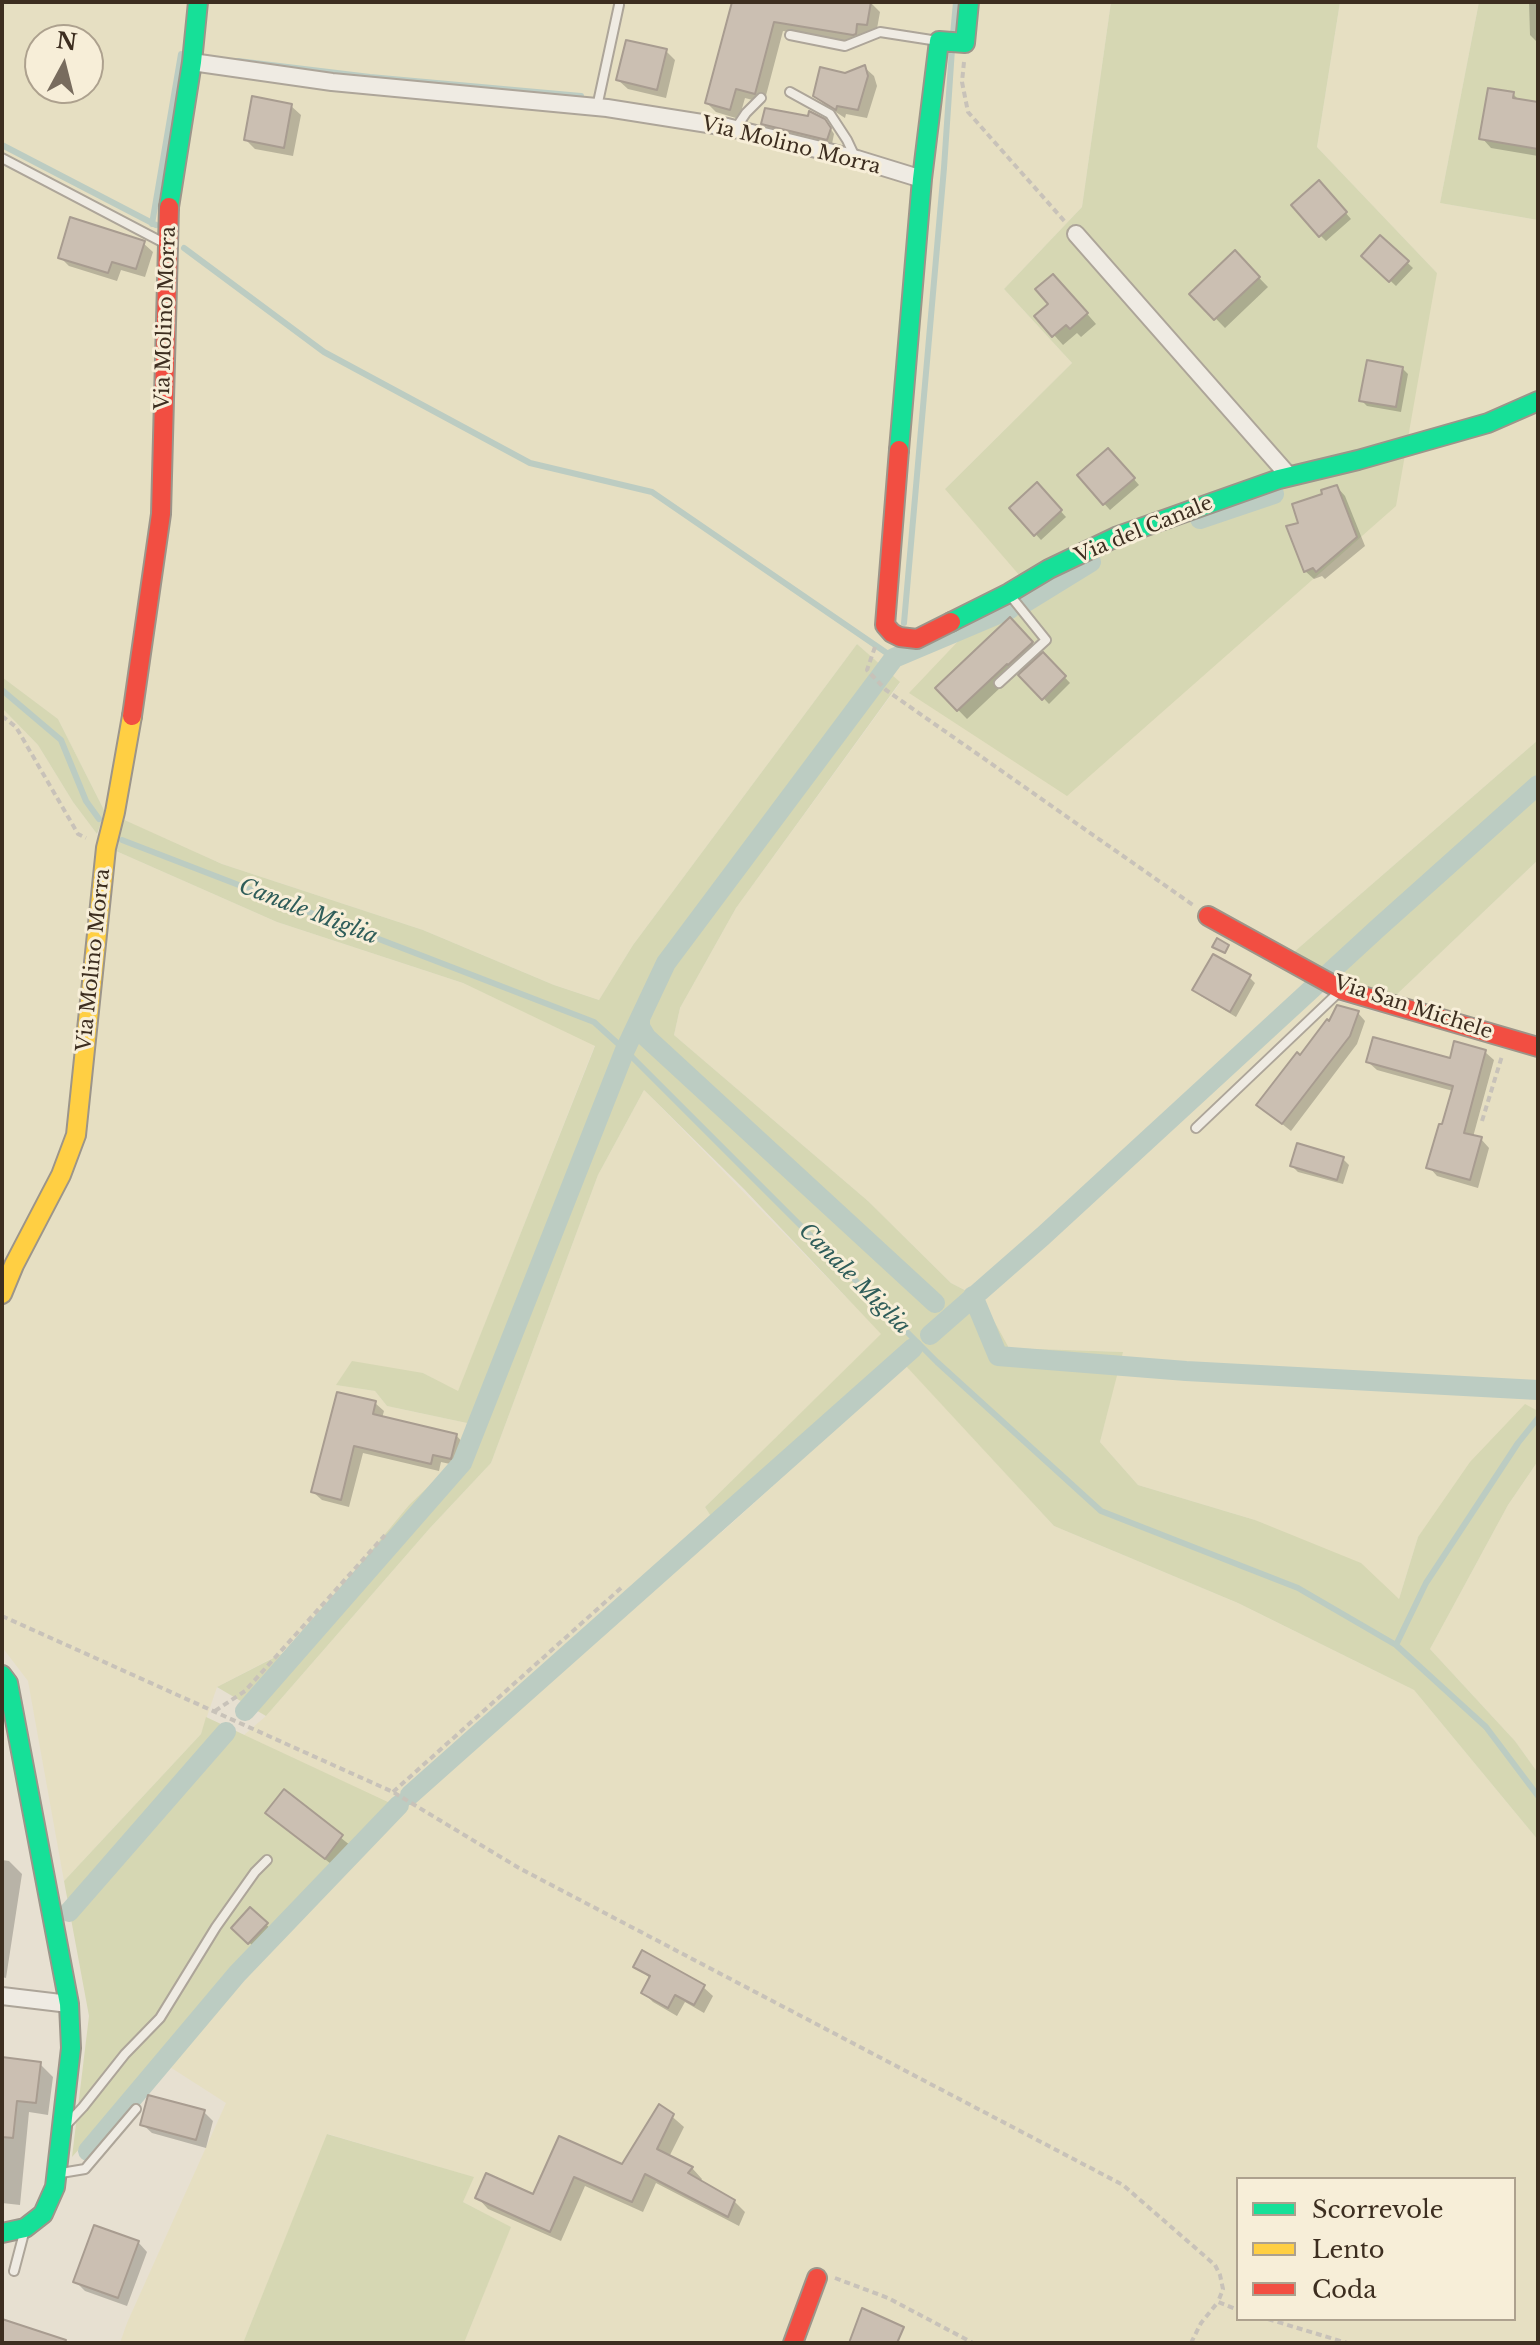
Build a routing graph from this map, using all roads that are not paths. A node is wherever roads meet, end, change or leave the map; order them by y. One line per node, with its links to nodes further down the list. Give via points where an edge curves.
1 (198, 2): 6 (street)
2 (969, 2): 5 (street, via 965,43)
3 (619, 5): 9 (lane)
4 (790, 35): 5 (lane, via 845,46 880,32)
5 (939, 41): 13 (street)
6 (192, 62): 9 (street, Via Molino Morra, via 332,82); 15 (street, Via Molino Morra)
7 (790, 92): 12 (lane, via 830,114)
8 (761, 98): 10 (lane)
9 (597, 107): 10 (street, Via Molino Morra)
10 (735, 129): 12 (street, Via Molino Morra)
11 (2, 158): 15 (lane)
12 (857, 159): 13 (street, Via Molino Morra)
13 (922, 179): 18 (street, Via del Canale, via 885,625 900,637 917,639)
14 (1076, 234): 17 (street)
15 (167, 245): 24 (street, Via Molino Morra, via 161,514 131,724 106,848 76,1135)
16 (1538, 401): 17 (street, Via del Canale, via 1488,423)
17 (1289, 476): 18 (street, Via del Canale, via 1118,536)
18 (1009, 593): 19 (lane, via 1046,640)
19 (999, 683)
20 (1208, 916): 21 (street, Via San Michele)
21 (1337, 988): 22 (street, Via San Michele); 23 (lane)
22 (1538, 1047)
23 (1196, 1128)
24 (2, 1294)
25 (2, 1675): 26 (street, via 8,1683)
26 (10, 1741): 29 (street)
27 (267, 1860): 31 (lane, via 216,1927 160,2018)
28 (2, 1996): 29 (street)
29 (69, 2004): 31 (street, via 71,2048)
30 (136, 2109): 32 (lane, via 85,2169)
31 (61, 2129): 32 (street)
32 (57, 2174): 33 (street, via 43,2214)
33 (25, 2228): 34 (street); 35 (lane)
34 (2, 2233)
35 (14, 2271)
36 (817, 2278): 37 (street)
37 (793, 2343)

